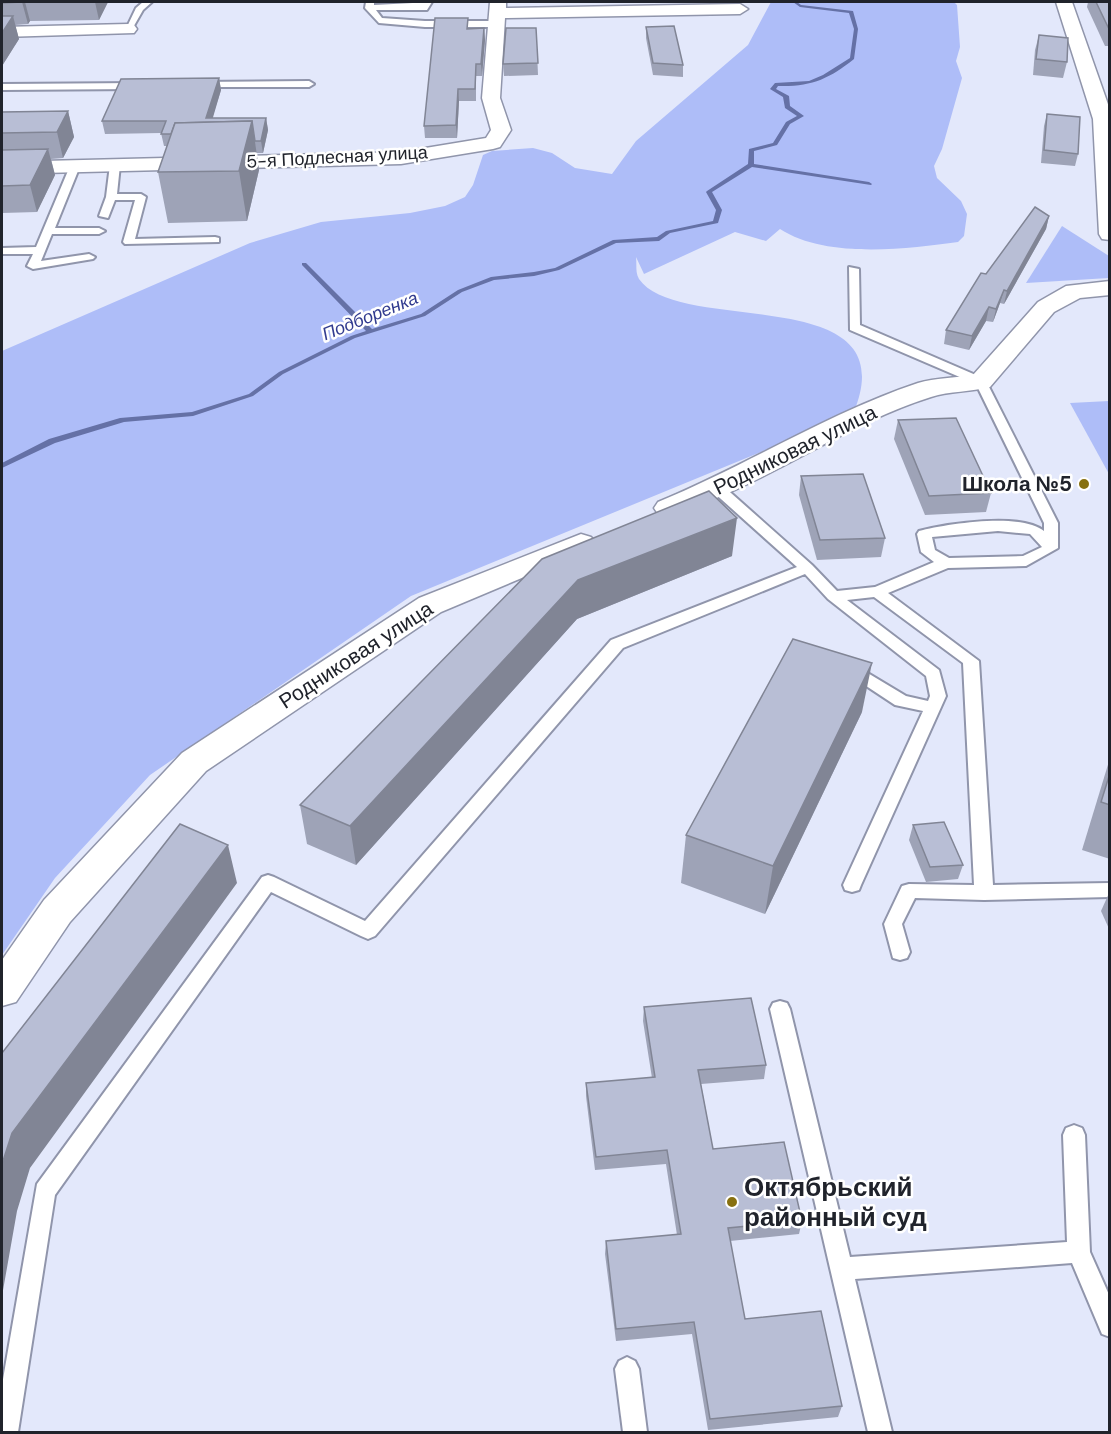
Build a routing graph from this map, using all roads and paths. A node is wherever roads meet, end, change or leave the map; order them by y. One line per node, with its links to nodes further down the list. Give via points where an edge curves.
1 (148, 2): 7 (lane)
2 (428, 2): 4 (lane, via 427,7)
3 (1064, 2): 13 (street)
4 (370, 4): 6 (lane, via 379,20 402,23)
5 (740, 9): 6 (street)
6 (498, 13): 14 (street, 5-я Подлесная улица, via 491,99 501,130 493,143 401,158)
7 (128, 29): 8 (street)
8 (2, 32)
9 (309, 84): 10 (lane)
10 (189, 85)
11 (155, 86): 12 (lane)
12 (2, 87)
13 (1105, 112): 21 (street)
14 (116, 165): 15 (street, 5-я Подлесная улица); 17 (lane)
15 (75, 166): 16 (street, 5-я Подлесная улица); 19 (lane)
16 (2, 168)
17 (111, 197): 18 (lane); 22 (lane, via 142,192 129,242)
18 (104, 216)
19 (46, 231): 20 (lane); 23 (lane)
20 (99, 231)
21 (1110, 234)
22 (215, 240)
23 (38, 250): 24 (lane); 25 (lane, via 33,266)
24 (2, 251)
25 (89, 257)
26 (853, 269): 28 (lane, via 854,327)
27 (1110, 288): 28 (street, via 1074,291 1046,307)
28 (981, 382): 29 (street, Родниковая улица, via 927,389 845,423); 32 (lane, via 1051,524)
29 (717, 488): 30 (street, Родниковая улица); 34 (lane)
30 (640, 519)
31 (607, 533): 43 (street, Родниковая улица, via 430,605 194,762 57,911)
32 (1051, 548): 33 (lane, via 1026,561); 33 (lane, via 1034,530 1009,527 938,529 924,534 928,552)
33 (946, 563): 35 (lane)
34 (807, 568): 36 (lane); 50 (lane, via 617,644 368,931 268,882 45,1191)
35 (877, 592): 36 (lane); 41 (lane, via 971,661)
36 (833, 596): 38 (lane, via 933,674 939,696)
37 (837, 658): 38 (lane, via 855,674 901,701)
38 (933, 708): 39 (lane)
39 (852, 885)
40 (1110, 890): 41 (lane)
41 (984, 893): 42 (lane, via 909,891 893,924)
42 (900, 952)
43 (2, 990)
44 (780, 1009): 47 (lane)
45 (1074, 1135): 46 (lane)
46 (1079, 1252): 47 (lane); 48 (lane)
47 (841, 1269): 52 (lane)
48 (1110, 1326)
49 (627, 1369): 51 (lane)
50 (6, 1432)
51 (636, 1432)
52 (880, 1432)

